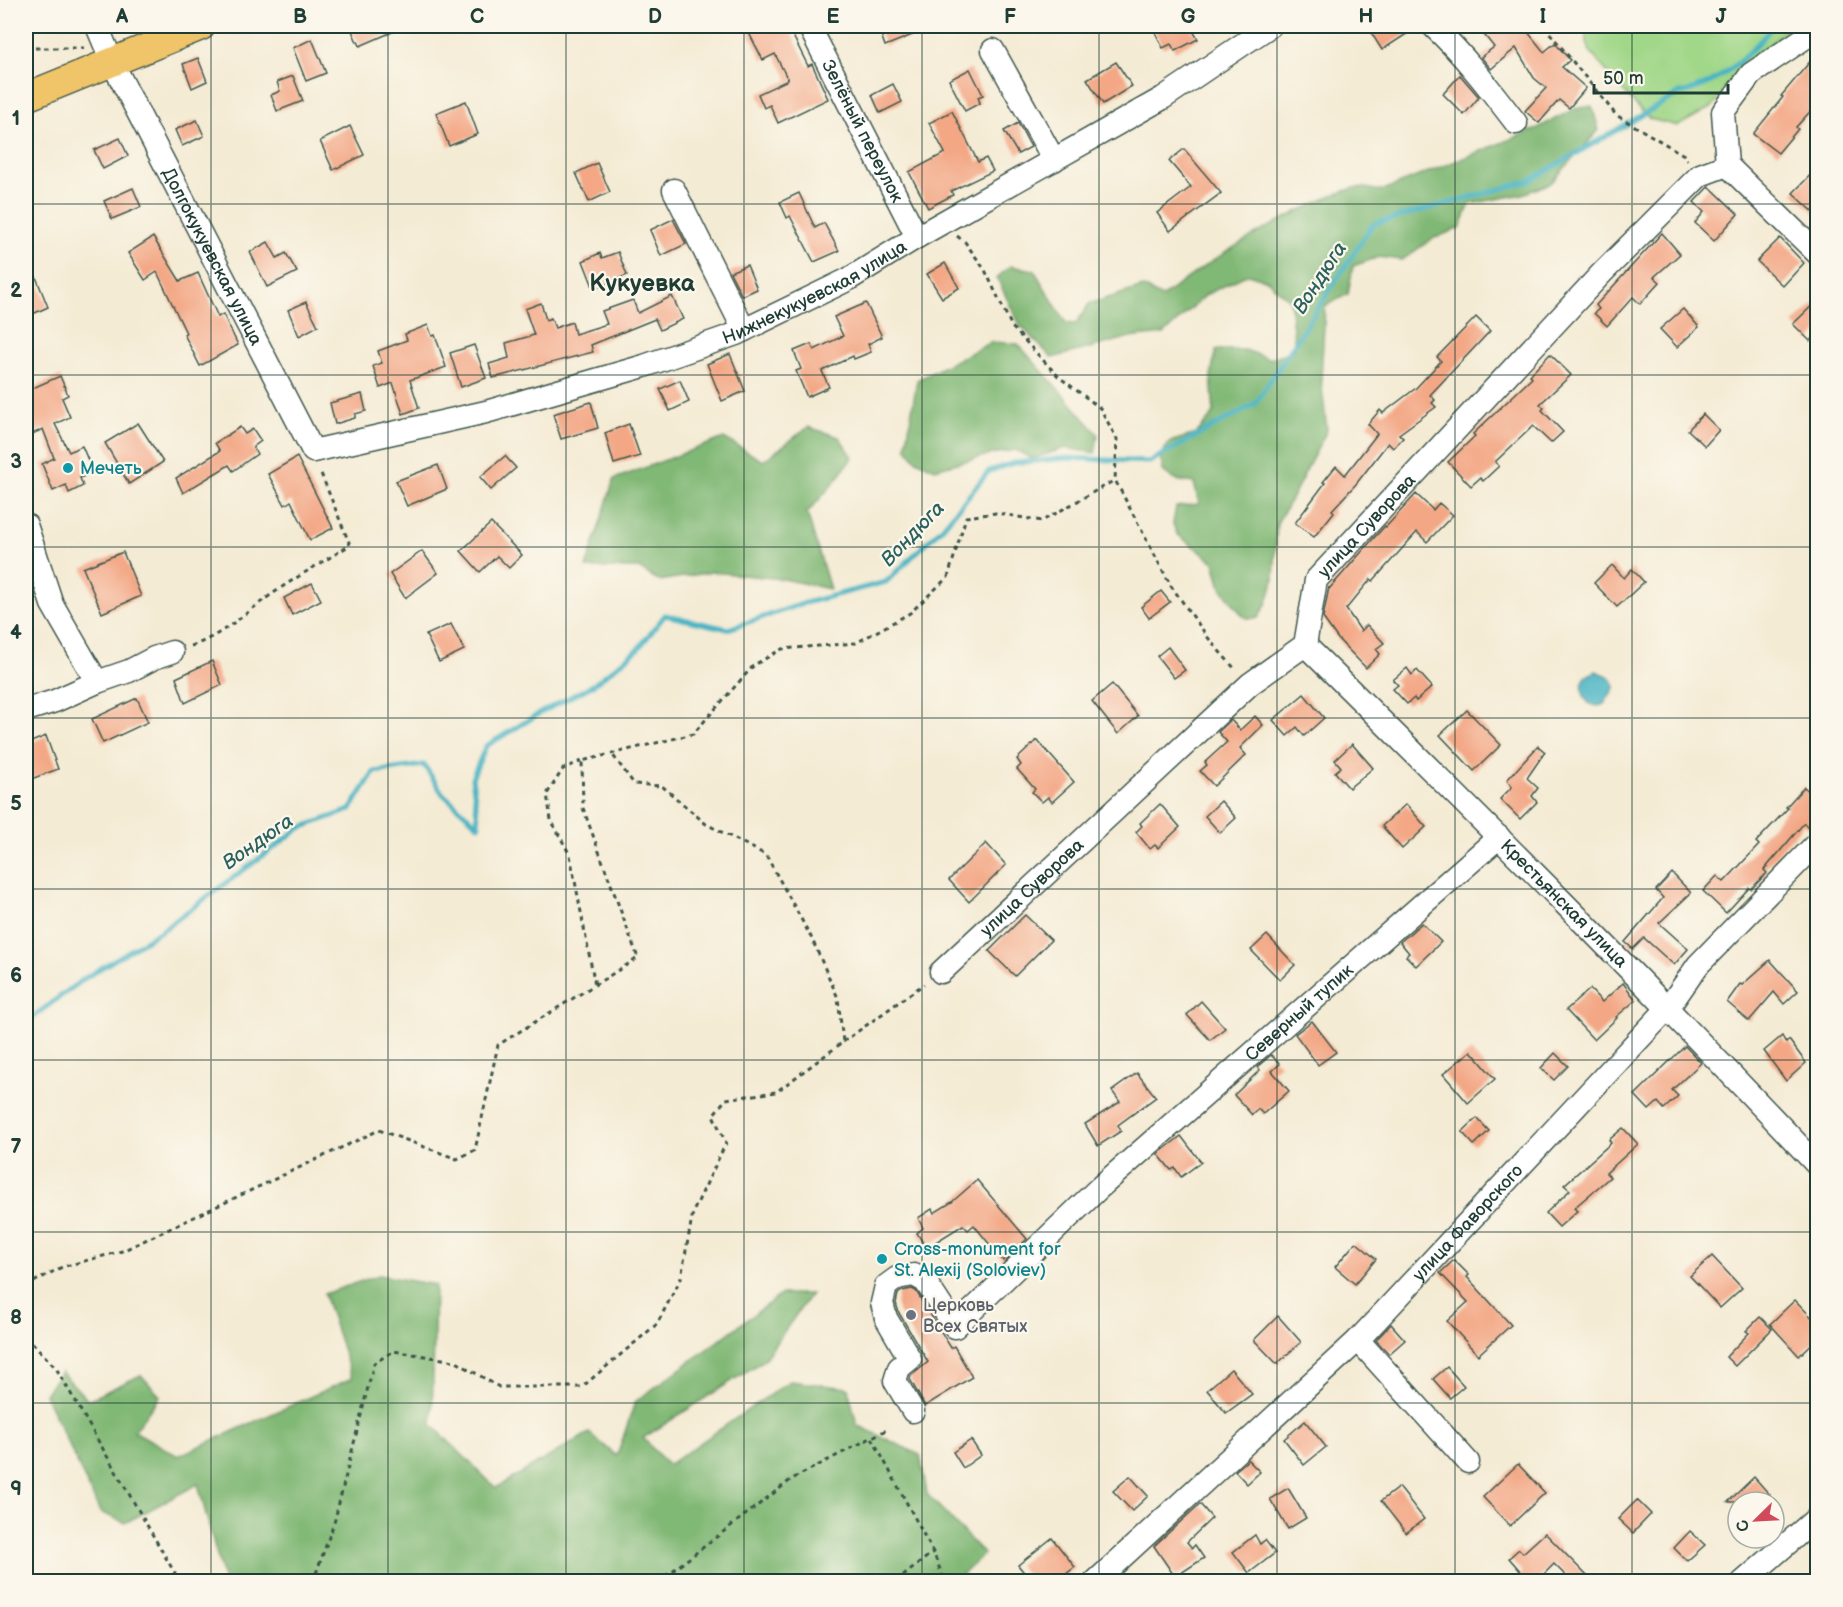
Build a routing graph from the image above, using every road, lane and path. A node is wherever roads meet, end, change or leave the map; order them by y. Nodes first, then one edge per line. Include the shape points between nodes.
1 (97, 26) edge
2 (201, 26) edge
3 (809, 26) edge
4 (1270, 26) edge
5 (1433, 26) edge
6 (1544, 26) edge
7 (1818, 29) edge
8 (26, 48) edge
9 (993, 50) dead end
10 (109, 55) junction
11 (26, 98) edge
12 (1516, 123) dead end
13 (1684, 155) dead end
14 (1054, 160) junction
15 (1727, 165) junction
16 (674, 190) dead end
17 (917, 237) junction
18 (965, 242) dead end
19 (1818, 254) edge
20 (744, 330) junction
21 (313, 452) junction
22 (1115, 480) junction
23 (26, 525) edge
24 (1305, 645) junction
25 (172, 652) joint
26 (97, 682) junction
27 (1250, 684) junction
28 (26, 710) edge
29 (612, 754) junction
30 (582, 761) junction
31 (1499, 837) junction
32 (1818, 842) edge
33 (941, 972) joint
34 (595, 985) junction
35 (1668, 1008) junction
36 (843, 1042) junction
37 (1818, 1166) edge
38 (26, 1286) edge
39 (26, 1336) edge
40 (1358, 1340) junction
41 (913, 1411) dead end
42 (886, 1431) dead end
43 (872, 1438) junction
44 (1468, 1462) dead end
45 (1818, 1517) edge
46 (933, 1552) junction
47 (180, 1581) edge
48 (313, 1581) edge
49 (658, 1581) edge
50 (896, 1581) edge
51 (945, 1581) edge
52 (1095, 1581) edge
53 (1743, 1581) edge

1 - 10 street, Долгокукуевская улица
2 - 10 main road
3 - 17 street, Зелёный переулок
4 - 14 street, Нижнекукуевская улица via 1163,98
5 - 12 street via 1479,75
6 - 13 path via 1616,115
7 - 15 street via 1751,74 1723,112
8 - 10 path
9 - 14 street
10 - 11 main road
10 - 21 street, Долгокукуевская улица
14 - 17 street, Нижнекукуевская улица
15 - 19 street
15 - 24 street, улица Суворова via 1700,175 1594,282 1316,580
16 - 20 street
17 - 20 street, Нижнекукуевская улица via 849,279
18 - 22 path via 985,270 1012,327 1059,377 1100,408 1118,439
20 - 21 street, Нижнекукуевская улица via 644,366 486,412
21 - 25 path via 350,545 275,592 230,627
22 - 27 path via 1171,586 1212,643
22 - 29 path via 1042,521 996,513 966,518 948,578 910,613 856,643 782,649 754,665 693,734
23 - 26 street via 52,604
24 - 27 street, улица Суворова
24 - 31 street, Крестьянская улица
25 - 26 street
26 - 28 street
27 - 33 street, улица Суворова
29 - 30 path
29 - 36 path via 634,784 662,786 706,824 766,855 811,937 838,998
30 - 34 path via 563,769 547,794 551,820 570,855
30 - 34 path via 583,808 639,958
31 - 35 street, Крестьянская улица
31 - 41 street, Северный тупик via 1098,1188 955,1327 925,1281 914,1275 897,1278 886,1286 882,1303 886,1318 910,1359 899,1368 895,1381
32 - 35 street, улица Фаворского via 1698,965
33 - 36 path
34 - 38 path via 498,1045 475,1150 457,1159 379,1130 123,1251 62,1267
35 - 37 street, Крестьянская улица
35 - 40 street, улица Фаворского
36 - 48 path via 776,1092 726,1099 713,1115 726,1143 693,1212 681,1278 657,1324 582,1387 499,1387 455,1361 394,1351 374,1363 334,1523
39 - 47 path via 56,1368
40 - 44 street
40 - 52 street, улица Фаворского
42 - 43 path
43 - 46 path
43 - 49 path via 792,1479
45 - 53 street
46 - 50 path
46 - 51 path

